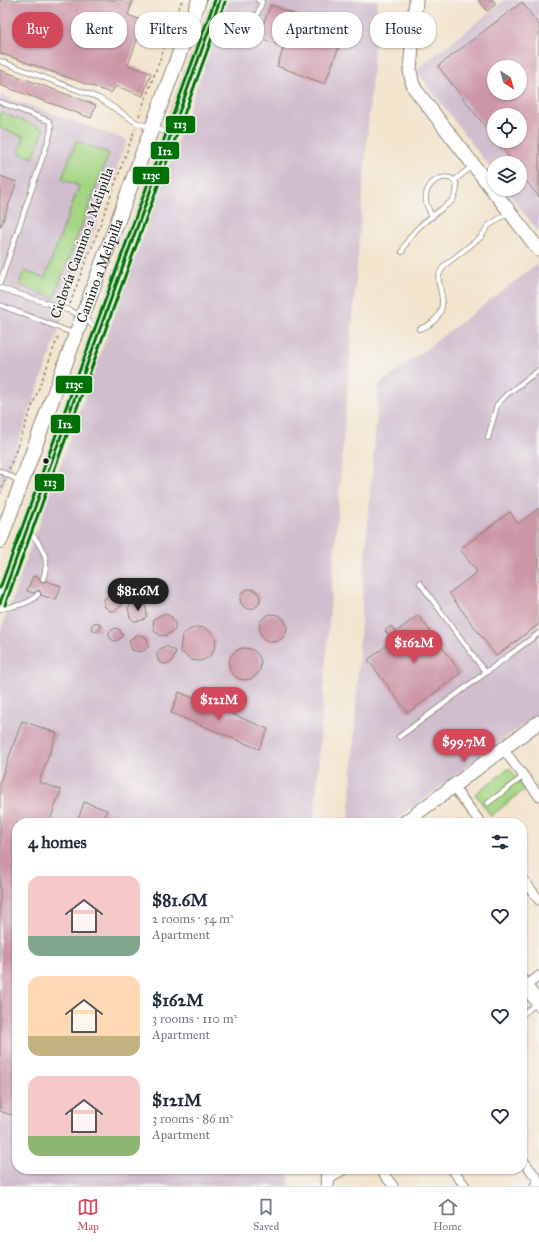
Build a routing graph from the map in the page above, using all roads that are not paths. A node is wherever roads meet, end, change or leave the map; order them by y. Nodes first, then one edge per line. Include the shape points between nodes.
1 (199, 0) edge
2 (220, 0) edge
3 (258, 0) edge
4 (416, 0) edge
5 (258, 12) edge
6 (0, 61) edge
7 (0, 102) edge
8 (152, 128) junction
9 (172, 134) junction
10 (473, 165) junction
11 (454, 181) junction
12 (509, 212) junction
13 (432, 217) junction
14 (539, 250) edge
15 (402, 252) dead end
16 (0, 283) edge
17 (0, 288) edge
18 (0, 305) edge
19 (83, 316) junction
20 (420, 329) dead end
21 (99, 333) junction
22 (76, 335) junction
23 (539, 370) edge
24 (488, 438) dead end
25 (0, 471) edge
26 (22, 482) junction
27 (3, 525) edge
28 (28, 528) junction
29 (0, 541) edge
30 (43, 580) dead end
31 (420, 583) dead end
32 (38, 594) dead end
33 (0, 603) edge
34 (0, 609) edge
35 (539, 633) edge
36 (486, 673) junction
37 (539, 722) edge
38 (399, 737) dead end
39 (503, 749) junction
40 (524, 776) junction
41 (453, 787) junction
42 (539, 796) edge
43 (488, 803) dead end
44 (411, 818) edge
45 (476, 818) edge
46 (527, 884) edge
47 (539, 900) edge
48 (539, 976) edge
49 (527, 982) edge
50 (527, 988) edge
51 (539, 1003) edge
52 (527, 1011) edge
53 (527, 1167) edge
54 (384, 1174) edge
55 (456, 1174) edge
56 (538, 1184) edge
57 (393, 1186) edge
58 (465, 1186) edge

1 - 8 main road, Camino a Melipilla
2 - 9 main road, Camino a Melipilla
3 - 5 lane via 262,2
4 - 10 street via 410,70 412,82 418,95
6 - 8 lane via 99,98 137,123
7 - 16 lane via 51,124 48,141
8 - 9 lane
8 - 19 main road, Camino a Melipilla
9 - 21 main road, Camino a Melipilla
10 - 11 lane
10 - 12 street
11 - 13 lane via 456,190 452,201
11 - 13 lane via 450,177 442,177 429,188 426,201
12 - 14 street
12 - 20 lane via 488,226 481,237 441,269 438,283 442,298 441,310 435,321
13 - 15 lane via 412,233
17 - 19 lane
18 - 22 lane
19 - 21 lane
19 - 22 main road, Camino a Melipilla
21 - 28 main road, Camino a Melipilla
22 - 26 main road, Camino a Melipilla
23 - 24 lane via 506,394 497,405
25 - 26 lane
26 - 27 main road, Camino a Melipilla
27 - 29 main road, Camino a Melipilla
28 - 30 lane via 45,556 46,570
28 - 33 main road, Camino a Melipilla
31 - 36 lane
32 - 34 lane via 31,601
35 - 36 lane
36 - 38 lane
37 - 39 street
39 - 40 street
39 - 41 street
40 - 42 street
40 - 43 lane
41 - 44 street
41 - 45 street
46 - 47 street
48 - 49 street
50 - 51 street
51 - 52 lane
53 - 56 street
54 - 57 street
55 - 58 street

